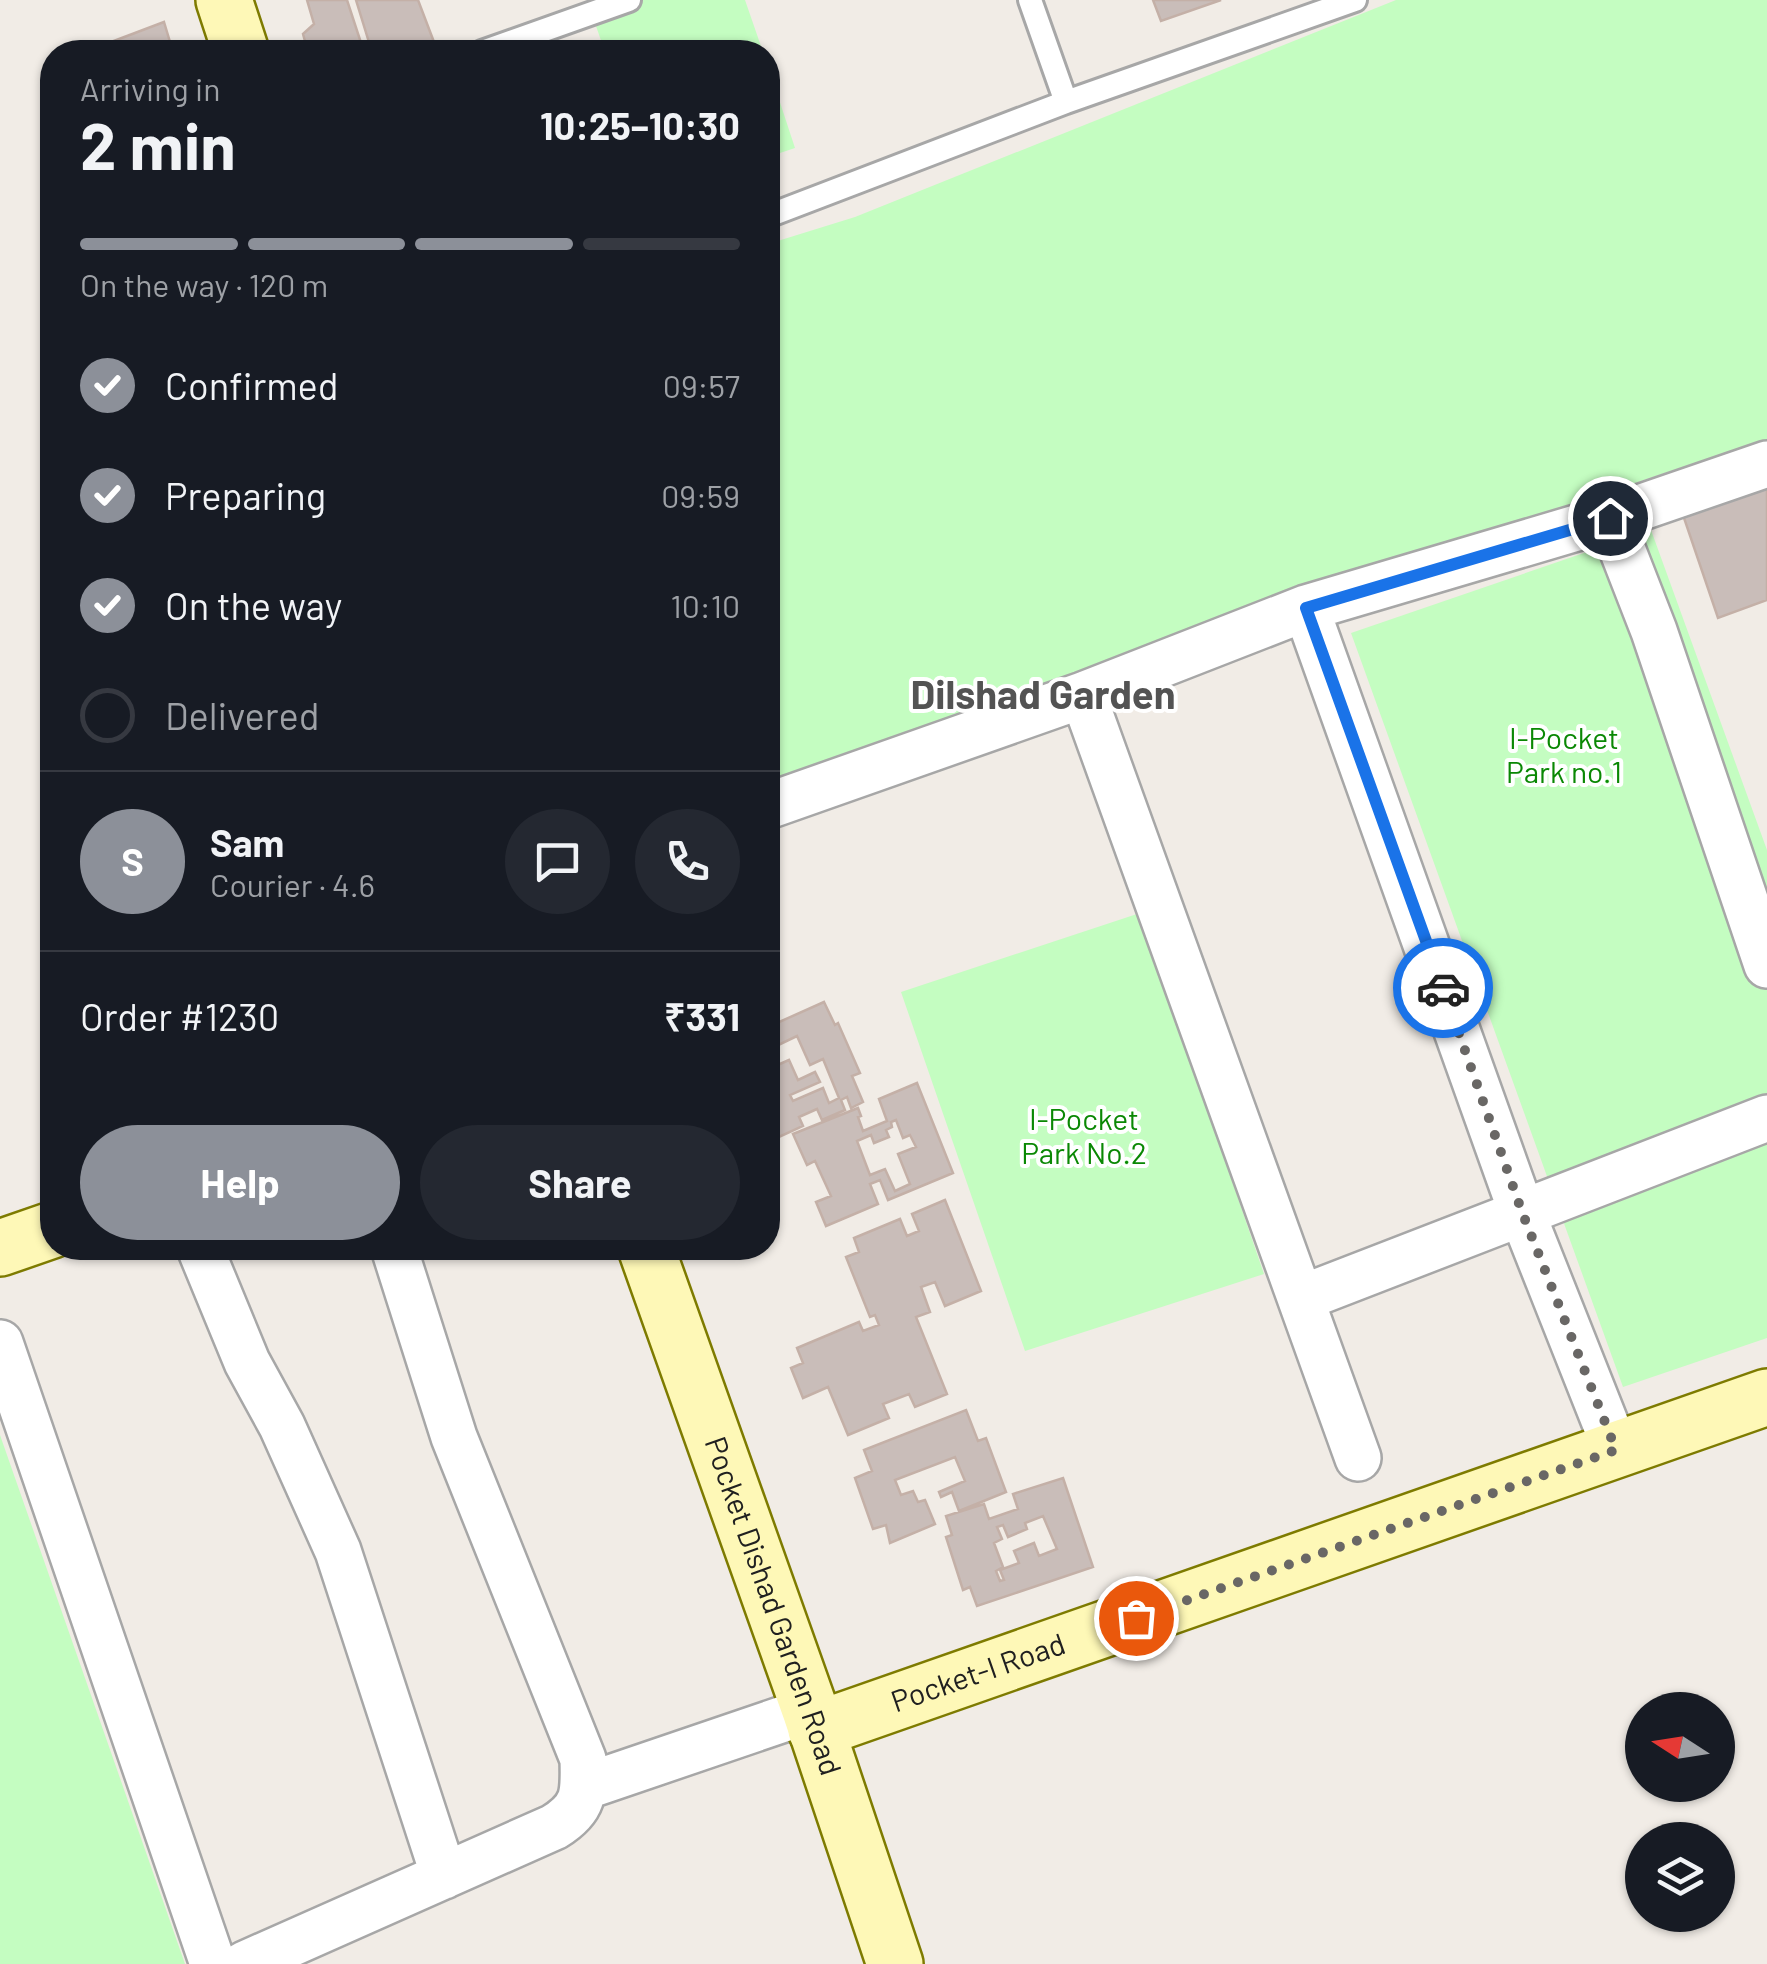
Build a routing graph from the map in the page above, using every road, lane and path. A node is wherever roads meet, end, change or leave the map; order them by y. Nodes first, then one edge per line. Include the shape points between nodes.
1 (224, 0) edge
2 (630, 0) edge
3 (1030, 0) edge
4 (1355, 0) edge
5 (238, 40) edge
6 (516, 40) edge
7 (1066, 102) junction
8 (780, 211) edge
9 (1767, 464) edge
10 (1610, 518) junction
11 (1306, 608) junction
12 (1082, 695) junction
13 (780, 802) edge
14 (1767, 965) edge
15 (1767, 1118) edge
16 (1522, 1212) junction
17 (40, 1234) edge
18 (0, 1248) edge
19 (205, 1260) edge
20 (398, 1260) edge
21 (650, 1260) edge
22 (1302, 1298) junction
23 (0, 1343) edge
24 (1767, 1398) edge
25 (1616, 1450) junction
26 (1358, 1458) dead end
27 (813, 1720) junction
28 (584, 1787) junction
29 (444, 1876) junction
30 (213, 1964) edge
31 (245, 1964) edge
32 (896, 1964) edge

1 - 5 street
2 - 6 lane
3 - 7 lane
4 - 7 lane
7 - 8 lane
9 - 10 street
10 - 11 street
10 - 14 street
11 - 12 street
11 - 16 street
12 - 13 street
12 - 22 street
15 - 16 street
16 - 22 street
16 - 25 street
17 - 18 street
19 - 29 street via 338,1551
20 - 28 street via 454,1437 583,1759
21 - 27 street, Pocket Dishad Garden Road
22 - 26 street
23 - 30 street
24 - 25 street, Pocket-I Road
25 - 27 street, Pocket-I Road
27 - 28 street
27 - 32 street, Pocket Dishad Garden Road
28 - 29 street via 572,1816
29 - 31 street

